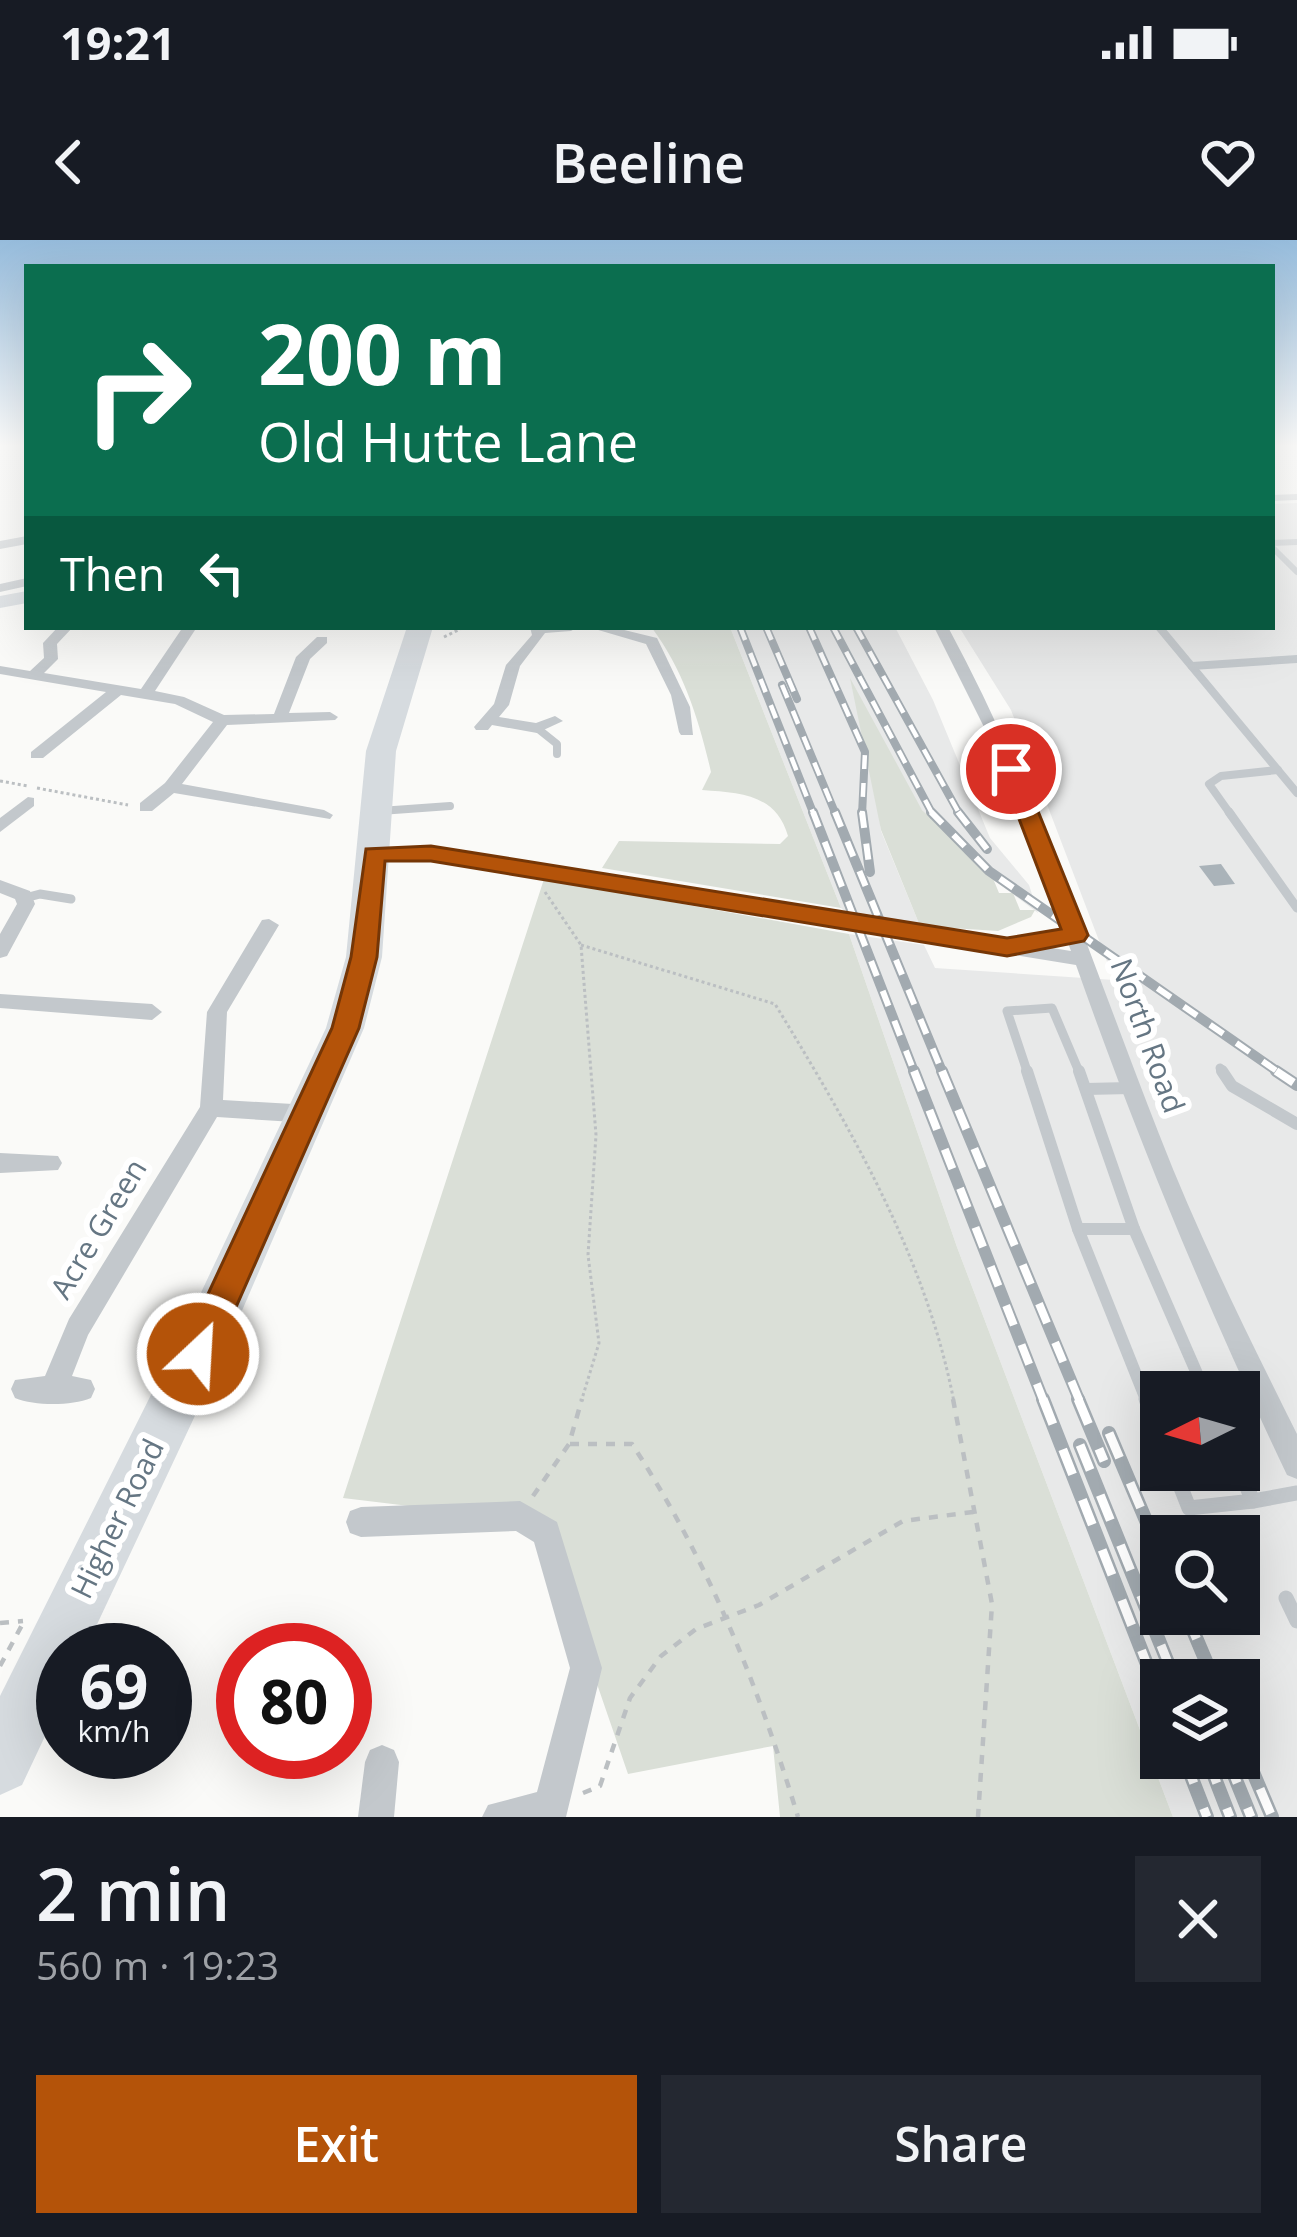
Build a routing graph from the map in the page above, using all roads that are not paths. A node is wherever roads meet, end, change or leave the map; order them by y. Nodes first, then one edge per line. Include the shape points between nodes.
1 (1275, 548) edge
2 (1297, 572) edge
3 (64, 630) edge
4 (188, 630) edge
5 (419, 630) edge
6 (436, 630) edge
7 (538, 630) edge
8 (608, 630) edge
9 (943, 630) edge
10 (1162, 630) edge
11 (322, 640) dead end
12 (1297, 659) edge
13 (414, 661) junction
14 (1192, 666) junction
15 (0, 671) edge
16 (31, 677) junction
17 (116, 693) junction
18 (145, 695) junction
19 (280, 715) junction
20 (329, 717) dead end
21 (222, 720) junction
22 (555, 722) dead end
23 (537, 728) junction
24 (687, 732) dead end
25 (556, 754) dead end
26 (38, 755) dead end
27 (1278, 770) junction
28 (171, 787) junction
29 (1297, 793) edge
30 (28, 802) dead end
31 (450, 806) dead end
32 (146, 807) road end
33 (324, 814) dead end
34 (0, 826) edge
35 (375, 832) junction
36 (0, 886) edge
37 (25, 898) junction
38 (71, 899) dead end
39 (1297, 908) edge
40 (270, 925) dead end
41 (1077, 943) junction
42 (1007, 947) junction
43 (0, 951) edge
44 (0, 1001) edge
45 (152, 1012) dead end
46 (1220, 1068) dead end
47 (1086, 1088) junction
48 (1130, 1088) junction
49 (211, 1108) junction
50 (310, 1114) junction
51 (1297, 1124) edge
52 (0, 1162) edge
53 (50, 1162) dead end
54 (1078, 1229) junction
55 (1134, 1229) junction
56 (1196, 1371) edge
57 (1140, 1384) edge
58 (53, 1389) dead end
59 (1297, 1465) edge
60 (1182, 1491) edge
61 (1249, 1491) edge
62 (1297, 1493) edge
63 (1253, 1501) junction
64 (361, 1522) dead end
65 (1286, 1598) dead end
66 (1297, 1621) edge
67 (0, 1762) edge
68 (382, 1762) dead end
69 (548, 1812) edge
70 (376, 1817) edge
71 (500, 1817) edge

1 - 2 lane
3 - 16 street via 50,643 51,659
4 - 18 street
5 - 13 highway, Higher Road
6 - 13 highway, Higher Road
7 - 23 street via 485,723
8 - 24 street via 652,640 665,676 682,694
9 - 41 street, North Road via 993,727
10 - 14 lane
11 - 19 street via 303,657
12 - 14 lane
13 - 35 highway, Higher Road via 381,752
14 - 27 lane
15 - 16 street
16 - 17 street
17 - 18 street
17 - 26 street
18 - 21 street
19 - 20 street
19 - 21 street
21 - 28 street
22 - 23 street
23 - 25 lane via 557,744
27 - 29 lane
27 - 39 lane via 1209,784
28 - 32 street
28 - 33 street
30 - 34 street
31 - 35 lane
35 - 42 street via 431,854
35 - 50 highway, Higher Road via 356,990
36 - 37 street
37 - 38 lane
37 - 43 street
40 - 49 street, Acre Green via 218,1012
41 - 42 street
41 - 42 street
41 - 48 street, North Road
44 - 45 street
46 - 51 lane via 1232,1086
47 - 48 lane
47 - 54 lane via 1052,1008 1007,1011
47 - 55 lane
48 - 59 street, North Road
49 - 50 street
49 - 58 street, Acre Green via 78,1328
50 - 67 highway, Higher Road
52 - 53 street
54 - 55 lane
54 - 57 lane
55 - 56 lane
60 - 63 lane via 1189,1508
61 - 63 lane
62 - 63 lane
64 - 69 street via 520,1516 546,1533 586,1668
65 - 66 lane
68 - 70 street
69 - 71 street

